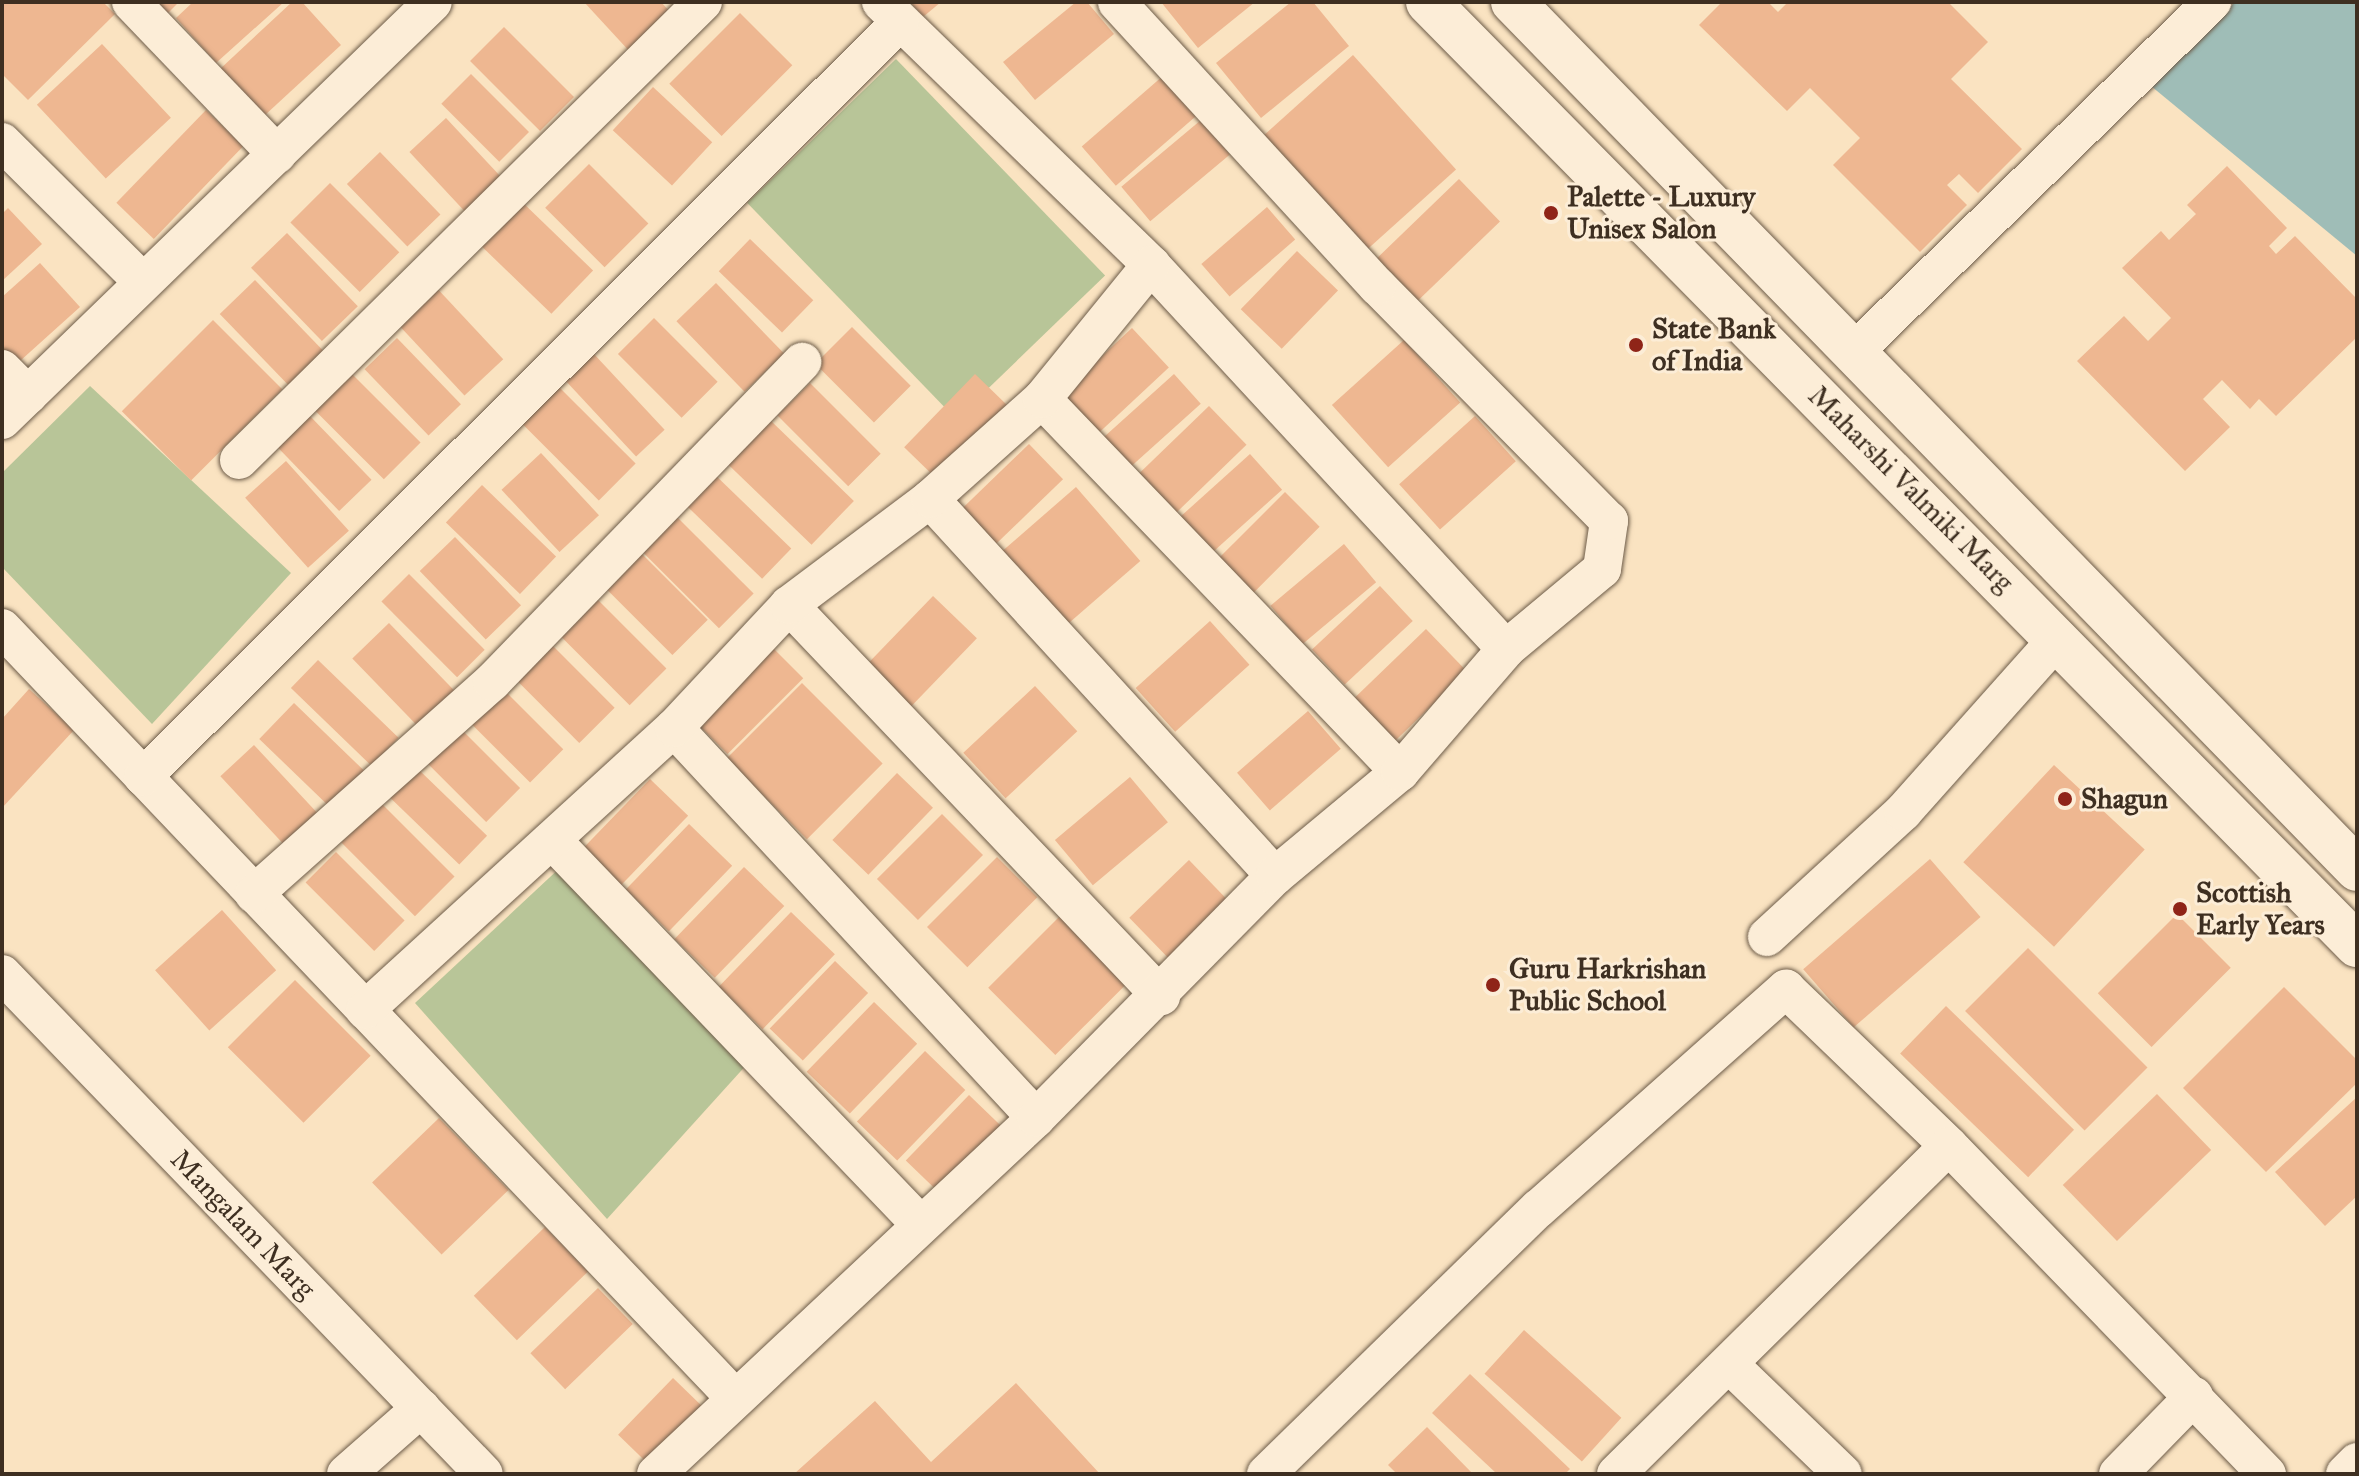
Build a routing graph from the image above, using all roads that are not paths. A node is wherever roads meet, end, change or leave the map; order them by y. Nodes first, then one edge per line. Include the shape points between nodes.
1 (131, 2) edge
2 (703, 2) edge
3 (1117, 2) edge
4 (1428, 2) edge
5 (1513, 2) edge
6 (2212, 2) edge
7 (413, 9) edge
8 (890, 12) edge
9 (2, 142) edge
10 (277, 154) junction
11 (1151, 265) junction
12 (142, 281) junction
13 (1854, 352) junction
14 (802, 362) dead end
15 (11, 395) edge
16 (1042, 399) junction
17 (239, 460) dead end
18 (930, 499) junction
19 (789, 605) junction
20 (2, 628) edge
21 (2058, 638) junction
22 (1506, 649) junction
23 (674, 728) junction
24 (1400, 772) junction
25 (143, 777) junction
26 (552, 840) junction
27 (2357, 869) edge
28 (1275, 876) junction
29 (254, 894) junction
30 (1767, 937) dead end
31 (2357, 945) edge
32 (2, 974) edge
33 (1161, 996) junction
34 (365, 1010) junction
35 (1036, 1118) junction
36 (1949, 1146) junction
37 (920, 1224) junction
38 (1729, 1364) junction
39 (733, 1396) junction
40 (2194, 1396) junction
41 (421, 1408) junction
42 (2357, 1462) edge
43 (346, 1474) edge
44 (484, 1474) edge
45 (656, 1474) edge
46 (1266, 1474) edge
47 (1616, 1474) edge
48 (1843, 1474) edge
49 (2118, 1474) edge
50 (2267, 1474) edge
51 (2345, 1474) edge

1 - 10 street
2 - 17 street
3 - 22 street via 1377,286 1609,521 1602,569
4 - 21 street, Maharshi Valmiki Marg
5 - 13 street, Maharshi Valmiki Marg
6 - 13 street
7 - 10 street
8 - 11 street
8 - 25 street
9 - 12 street
10 - 12 street
11 - 16 street
11 - 22 street
12 - 15 street
13 - 27 street, Maharshi Valmiki Marg
14 - 29 street via 492,682
16 - 18 street
16 - 24 street
18 - 19 street
18 - 28 street
19 - 23 street
19 - 33 street
20 - 25 street
21 - 30 street via 1903,812
21 - 31 street, Maharshi Valmiki Marg
22 - 24 street
23 - 26 street
23 - 35 street
24 - 28 street
25 - 29 street
26 - 34 street
26 - 37 street
28 - 33 street
29 - 34 street
32 - 41 street, Mangalam Marg
33 - 35 street
34 - 39 street
35 - 37 street
36 - 38 street
36 - 40 street
36 - 46 street via 1786,989 1538,1209
37 - 39 street
38 - 47 street
38 - 48 street
39 - 45 street
40 - 49 street
40 - 50 street
41 - 43 street
41 - 44 street, Mangalam Marg
42 - 51 street

